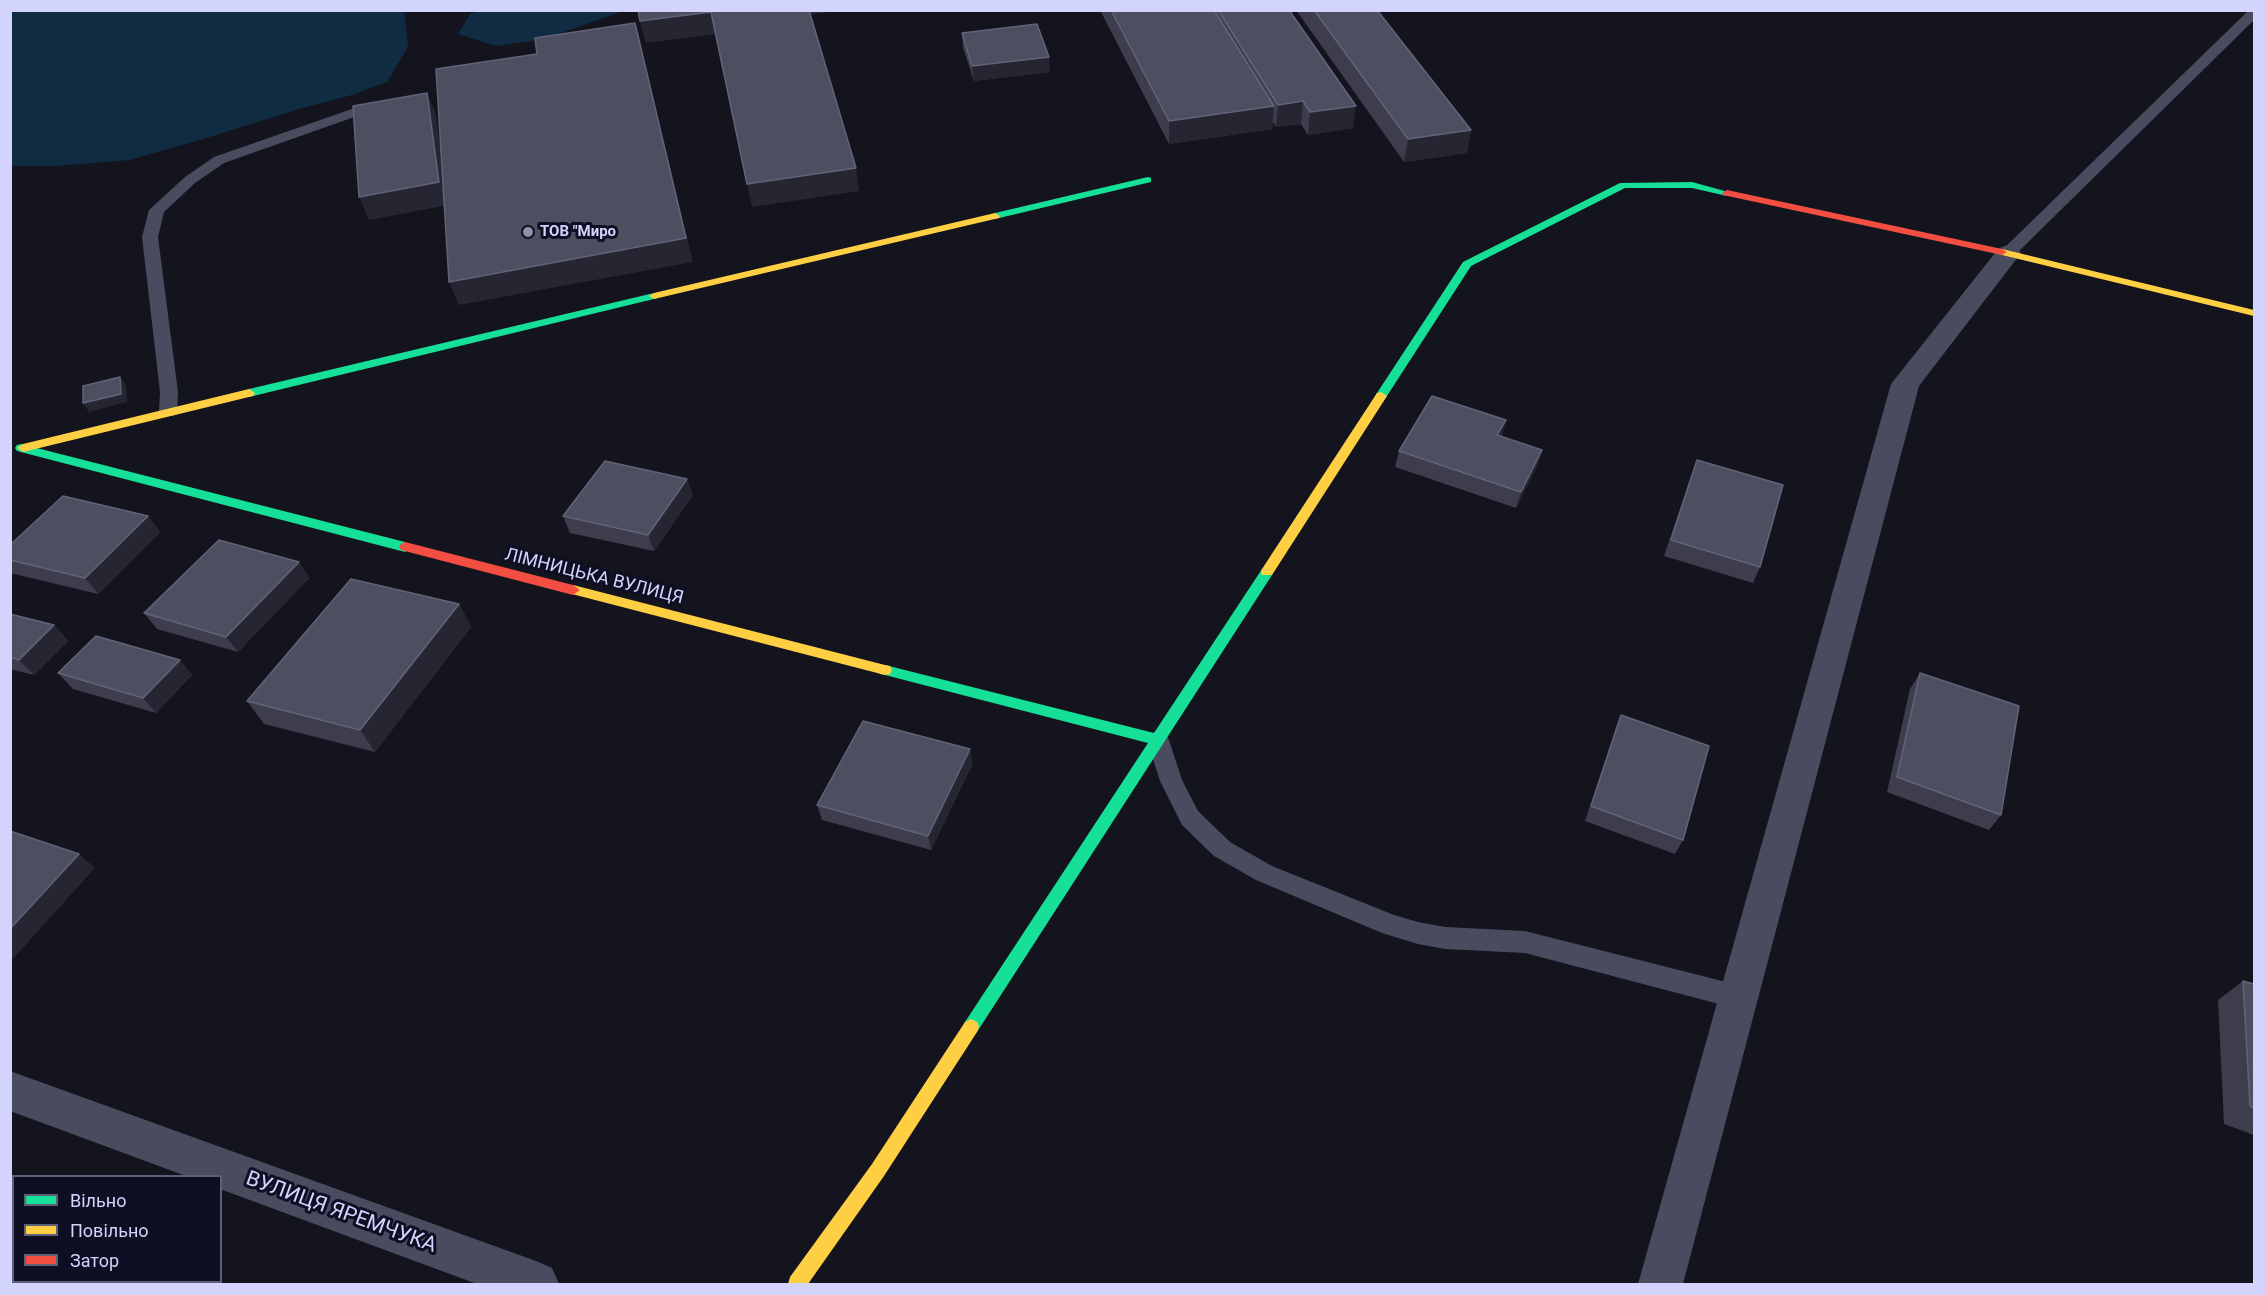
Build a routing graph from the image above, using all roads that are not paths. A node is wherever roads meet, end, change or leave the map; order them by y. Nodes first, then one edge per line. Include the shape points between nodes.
1 (2254, 13) edge
2 (372, 106) edge
3 (1148, 180) dead end
4 (2008, 253) junction
5 (2254, 313) edge
6 (168, 412) junction
7 (14, 445) edge
8 (1158, 740) junction
9 (1738, 997) junction
10 (10, 1091) edge
11 (536, 1284) edge
12 (797, 1284) edge
13 (1660, 1284) edge

1 - 4 lane
2 - 6 lane via 219,160 157,210 150,237 169,392
3 - 6 street
4 - 5 street
4 - 8 street via 1692,185 1623,185 1467,264
4 - 9 street via 1905,384
6 - 7 street
7 - 8 street, ЛІМНИЦЬКА ВУЛИЦЯ
8 - 9 lane via 1171,781 1190,818 1222,849 1264,873 1418,933 1525,942
8 - 12 street via 878,1170
9 - 13 street
10 - 11 street, ВУЛИЦЯ ЯРЕМЧУКА

